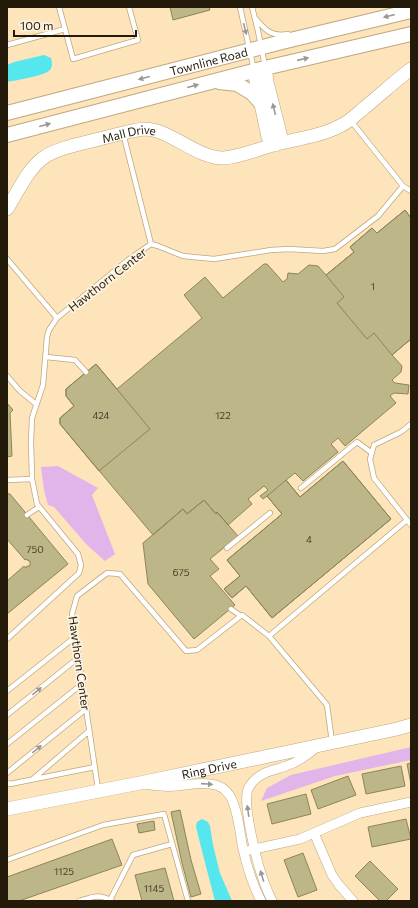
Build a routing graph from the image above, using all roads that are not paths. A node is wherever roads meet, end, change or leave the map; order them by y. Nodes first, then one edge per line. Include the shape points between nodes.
1 (59, 7) edge
2 (129, 7) edge
3 (240, 7) edge
4 (252, 7) edge
5 (411, 11) edge
6 (255, 18) junction
7 (366, 22) junction
8 (330, 25) dead end
9 (65, 29) junction
10 (294, 32) dead end
11 (411, 34) edge
12 (7, 45) edge
13 (256, 49) junction
14 (260, 69) junction
15 (411, 69) edge
16 (213, 81) junction
17 (261, 103) junction
18 (26, 108) junction
19 (7, 110) edge
20 (7, 113) edge
21 (350, 120) junction
22 (123, 133) junction
23 (7, 135) edge
24 (274, 145) junction
25 (403, 186) junction
26 (411, 191) edge
27 (7, 210) edge
28 (151, 244) junction
29 (7, 259) edge
30 (57, 318) junction
31 (46, 357) junction
32 (86, 372) dead end
33 (7, 376) edge
34 (36, 404) junction
35 (411, 424) edge
36 (372, 453) junction
37 (32, 478) junction
38 (7, 480) edge
39 (301, 488) dead end
40 (39, 506) junction
41 (270, 513) dead end
42 (27, 515) dead end
43 (407, 520) junction
44 (411, 525) edge
45 (227, 548) dead end
46 (231, 609) dead end
47 (241, 616) junction
48 (269, 636) junction
49 (75, 637) junction
50 (7, 639) edge
51 (78, 658) junction
52 (82, 684) junction
53 (7, 691) edge
54 (86, 709) junction
55 (7, 715) edge
56 (411, 725) edge
57 (89, 731) junction
58 (332, 743) junction
59 (7, 744) edge
60 (317, 746) junction
61 (95, 767) junction
62 (7, 773) edge
63 (32, 780) junction
64 (7, 783) edge
65 (140, 783) junction
66 (99, 791) junction
67 (411, 802) edge
68 (7, 809) edge
69 (314, 833) junction
70 (172, 844) junction
71 (255, 849) junction
72 (244, 851) junction
73 (7, 860) edge
74 (79, 901) edge
75 (111, 901) edge
76 (188, 901) edge
77 (261, 901) edge
78 (272, 901) edge
79 (353, 901) edge

1 - 9 lane
2 - 9 lane via 138,40 73,59
3 -> 13 lane
4 - 6 lane
5 -> 7 main road, Townline Road
6 - 10 lane via 270,33 280,35
6 - 13 lane
7 - 8 lane
7 - 13 main road, Townline Road
9 - 12 lane
14 -> 11 main road, Townline Road
13 - 14 lane
13 - 14 lane
13 -> 18 main road, Townline Road
14 - 16 main road, Townline Road
14 - 17 street
24 -> 14 street via 281,137 267,82
15 - 21 street, Mall Drive
16 - 17 main road via 237,84 252,93
23 -> 16 main road, Townline Road
17 - 24 street via 268,137
18 - 19 lane
18 - 20 main road, Townline Road
21 - 24 street, Mall Drive via 323,132
21 - 25 lane
22 - 24 street, Mall Drive via 146,129 163,133 202,153 222,158
22 - 27 street, Mall Drive via 62,149 44,158 28,174
22 - 28 lane
25 - 26 lane
25 - 28 lane, Hawthorn Center via 378,216 335,250 271,250 214,259 183,256
28 - 30 lane, Hawthorn Center
29 - 30 lane
30 - 31 lane, Hawthorn Center via 49,330
31 - 32 lane via 75,360
31 - 34 lane, Hawthorn Center via 43,385
33 - 34 lane
34 - 37 lane, Hawthorn Center via 32,418
35 - 36 lane via 401,432 374,445
36 - 39 lane via 357,442
36 - 43 lane via 370,459 374,478
37 - 38 lane
37 - 40 lane, Hawthorn Center
40 - 42 lane
40 - 50 lane via 78,554 80,573
41 - 45 lane
43 - 44 lane
43 - 48 lane
46 - 47 lane
47 - 48 lane
47 - 49 lane, Hawthorn Center via 197,650 186,651 120,574 107,573 77,596 72,614
48 - 58 lane via 326,705
49 - 51 lane, Hawthorn Center
49 - 53 lane
51 - 52 lane, Hawthorn Center
55 -> 51 lane
52 - 54 lane, Hawthorn Center
52 - 59 lane
54 - 57 lane, Hawthorn Center
62 -> 54 lane
56 - 58 street, Ring Drive
57 - 61 lane, Hawthorn Center
57 - 63 lane
58 - 60 street, Ring Drive
60 - 65 street, Ring Drive
71 -> 60 street via 247,810 248,789 264,774 307,756
61 - 63 lane
61 - 66 lane, Hawthorn Center
63 - 64 lane
65 - 66 street, Ring Drive
65 -> 72 street via 156,786 204,783 224,789 231,797
66 - 68 street, Ring Drive
67 - 69 street via 360,813
69 - 71 street via 300,839
69 - 79 street via 332,875
70 - 73 lane via 164,814 103,825
70 - 75 lane via 133,855
70 - 76 lane
71 - 72 street
78 -> 71 street
72 - 77 street via 251,879
74 - 75 lane via 94,896 106,897

